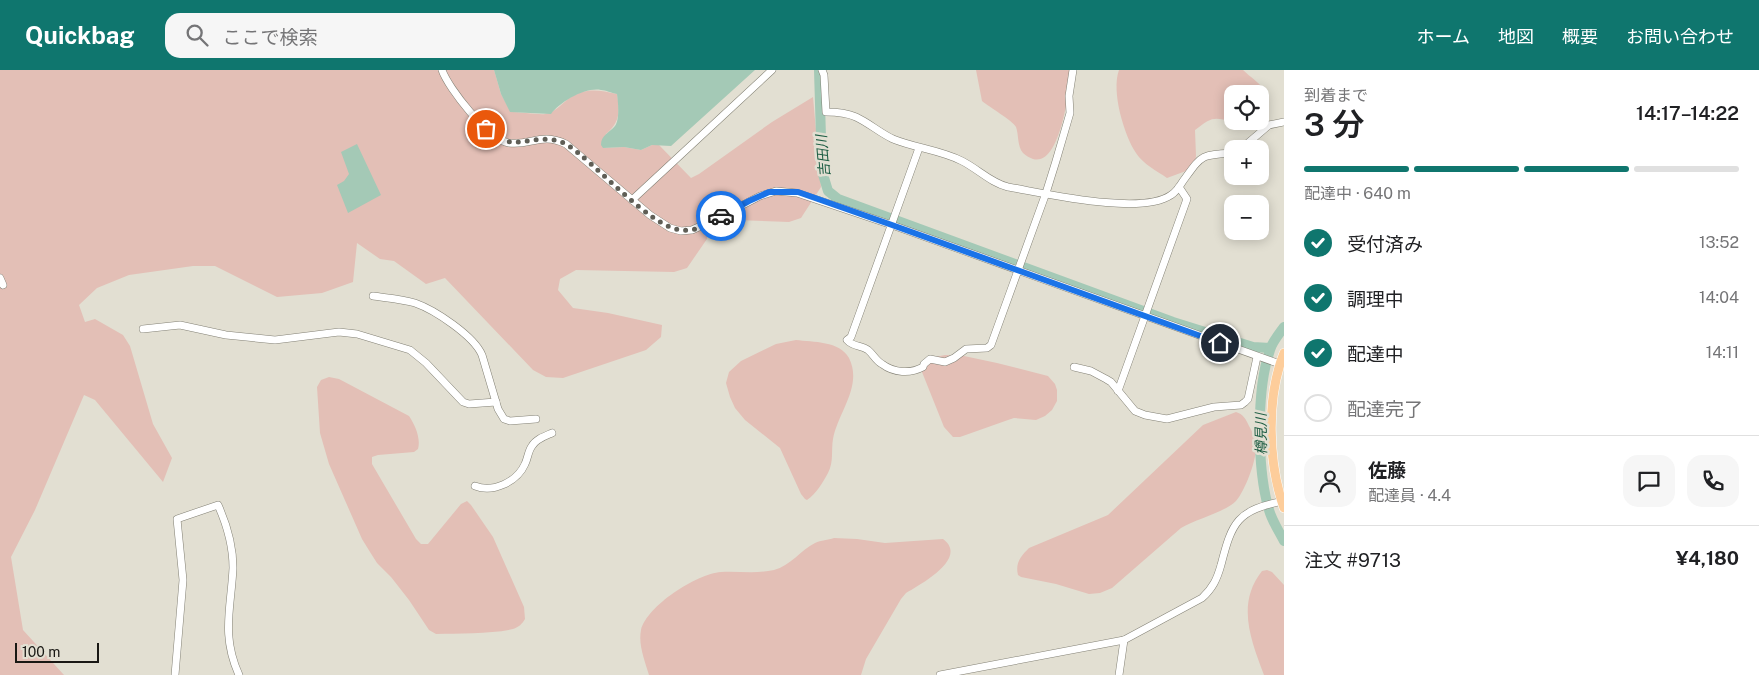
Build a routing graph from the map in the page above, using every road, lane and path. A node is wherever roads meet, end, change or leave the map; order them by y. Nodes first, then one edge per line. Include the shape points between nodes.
1 (442, 70) edge
2 (772, 70) edge
3 (822, 70) edge
4 (1073, 70) edge
5 (1284, 122) edge
6 (1252, 140) edge
7 (919, 148) junction
8 (1224, 154) edge
9 (1179, 186) junction
10 (1046, 193) junction
11 (632, 200) junction
12 (892, 225) junction
13 (1018, 271) junction
14 (373, 296) dead end
15 (1145, 316) junction
16 (143, 329) dead end
17 (1284, 353) edge
18 (1259, 357) junction
19 (1278, 364) junction
20 (1074, 367) dead end
21 (1118, 391) junction
22 (496, 402) junction
23 (536, 420) dead end
24 (552, 433) dead end
25 (475, 486) dead end
26 (1282, 503) edge
27 (1124, 640) junction
28 (175, 675) edge
29 (239, 675) edge
30 (940, 675) edge
31 (1119, 675) edge

1 - 11 street via 454,92 496,138 508,143 547,138 560,142 572,148
2 - 11 street
3 - 7 street via 826,112 857,118 892,138
4 - 10 street via 1070,112
5 - 6 street via 1269,125
7 - 10 street via 962,162 1000,185
7 - 12 street
8 - 9 street via 1199,159
9 - 10 street via 1171,195 1146,202 1094,202
9 - 15 street via 1187,199
10 - 13 street
11 - 12 street via 659,222 682,230 699,228 776,191 798,192
12 - 13 street
12 - 13 street via 851,337 847,340 895,370 916,370 930,359 945,362 966,349 990,347
13 - 15 street
14 - 22 street via 416,304 466,334 482,355
15 - 18 street
15 - 21 street
16 - 22 street via 180,326 275,340 339,332 357,334 410,350 463,402
17 - 19 main road
18 - 19 street
18 - 21 street via 1248,399 1241,405 1214,407 1167,419 1135,411
19 - 26 main road via 1272,416 1275,471
20 - 21 street via 1099,375
22 - 23 street via 504,419
24 - 25 street via 532,444 525,466 511,480 494,488
26 - 27 street via 1245,514 1234,525 1228,535 1216,580 1206,594
27 - 30 street
27 - 31 street
28 - 29 street via 183,580 177,519 218,505 230,539 233,568 227,622 232,656

